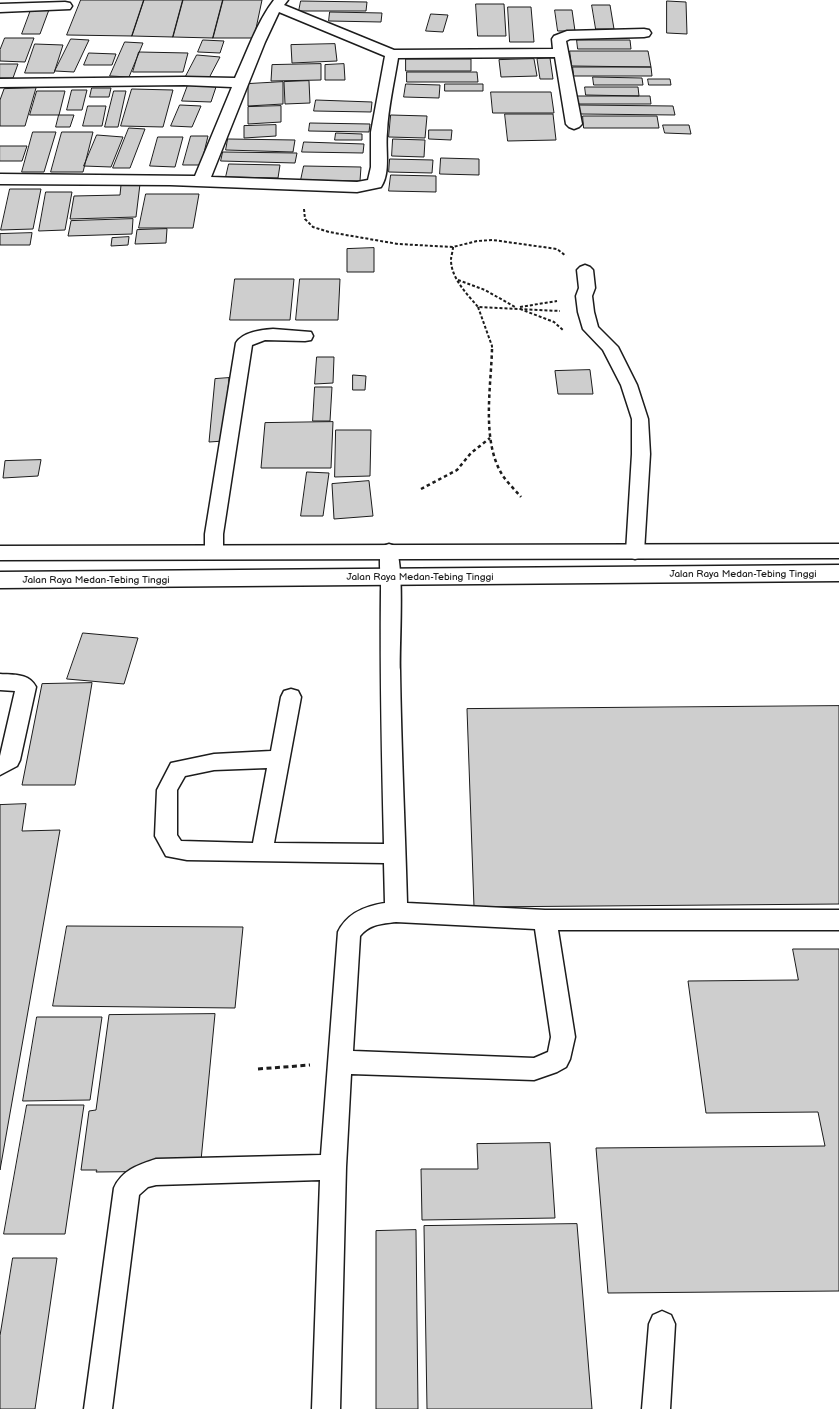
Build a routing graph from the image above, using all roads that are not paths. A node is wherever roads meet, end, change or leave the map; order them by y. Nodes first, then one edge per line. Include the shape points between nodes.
1 (278, 3) edge
2 (65, 6) dead end
3 (0, 8) edge
4 (644, 33) dead end
5 (561, 53) junction
6 (392, 54) junction
7 (0, 83) edge
8 (240, 83) junction
9 (574, 124) dead end
10 (0, 179) edge
11 (201, 182) junction
12 (585, 270) road end
13 (305, 336) dead end
14 (389, 551) junction
15 (839, 551) edge
16 (214, 552) junction
17 (635, 552) junction
18 (0, 553) edge
19 (839, 574) edge
20 (392, 577) junction
21 (0, 580) edge
22 (0, 682) edge
23 (291, 697) dead end
24 (279, 759) junction
25 (0, 766) edge
26 (262, 852) junction
27 (395, 854) junction
28 (396, 912) junction
29 (545, 920) junction
30 (839, 920) edge
31 (340, 1062) junction
32 (333, 1167) junction
33 (662, 1324) dead end
34 (98, 1409) edge
35 (326, 1409) edge
36 (656, 1409) edge

1 - 6 main road
1 - 8 main road
2 - 3 main road
4 - 5 main road via 567,35 559,39
5 - 6 main road
5 - 9 main road
6 - 11 main road via 379,132 379,167 375,184 357,187
7 - 8 main road
8 - 11 main road
10 - 11 main road
12 - 17 lane via 585,304 591,329 610,347 629,385 640,419 641,454
13 - 16 lane via 263,334 244,343 214,534
14 - 16 main road
14 - 17 main road
14 - 20 lane
15 - 17 main road
16 - 18 main road
19 - 20 main road, Jalan Raya Medan-Tebing Tinggi
20 - 21 main road, Jalan Raya Medan-Tebing Tinggi
20 - 27 lane via 390,669
22 - 25 lane via 20,683 26,687 10,760
23 - 24 lane
24 - 26 lane
24 - 26 lane via 214,762 178,769 167,790 166,836 174,849
26 - 27 lane
27 - 28 lane
28 - 29 lane
28 - 31 lane via 371,915 357,923 349,932
29 - 30 lane
29 - 31 lane via 563,1037 558,1058 534,1069
31 - 32 lane
32 - 34 lane via 156,1172 141,1177 127,1188
32 - 35 lane
33 - 36 lane

